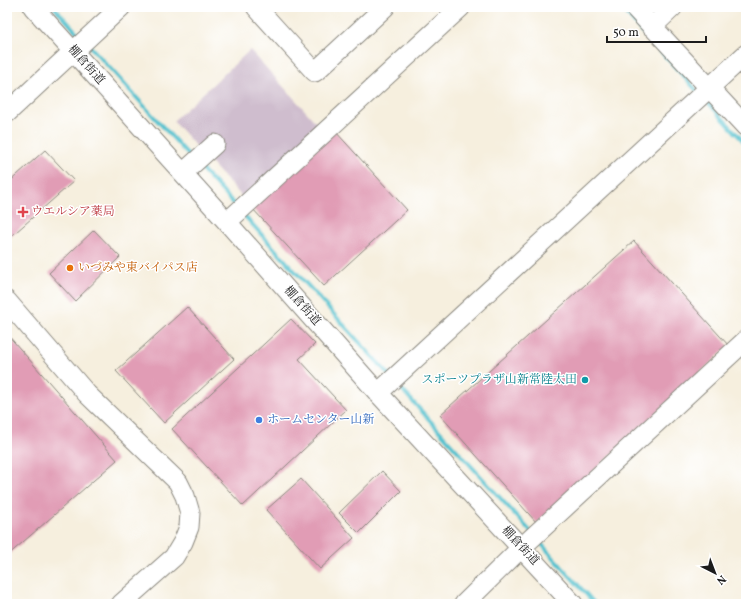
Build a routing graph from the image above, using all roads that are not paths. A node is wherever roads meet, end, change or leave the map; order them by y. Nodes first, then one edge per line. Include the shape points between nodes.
1 (33, 7) edge
2 (121, 7) edge
3 (256, 7) edge
4 (385, 7) edge
5 (461, 7) edge
6 (634, 7) edge
7 (673, 7) edge
8 (652, 27) junction
9 (74, 51) junction
10 (746, 54) edge
11 (710, 87) junction
12 (7, 113) edge
13 (746, 127) edge
14 (215, 144) dead end
15 (183, 173) junction
16 (227, 222) junction
17 (7, 301) edge
18 (746, 340) edge
19 (378, 393) junction
20 (522, 547) junction
21 (121, 604) edge
22 (464, 604) edge
23 (573, 604) edge

1 - 9 street, 棚倉街道
2 - 9 street
3 - 4 street via 315,72
5 - 16 street
6 - 8 street
7 - 8 street
8 - 11 street
9 - 12 street
9 - 15 street, 棚倉街道
10 - 11 street
11 - 13 street
11 - 19 street
14 - 15 street
15 - 16 street, 棚倉街道
16 - 19 street, 棚倉街道
17 - 21 street via 87,394 178,482 185,496 190,513 189,527 183,542 174,557
18 - 20 street
19 - 20 street, 棚倉街道
20 - 22 street
20 - 23 street, 棚倉街道

